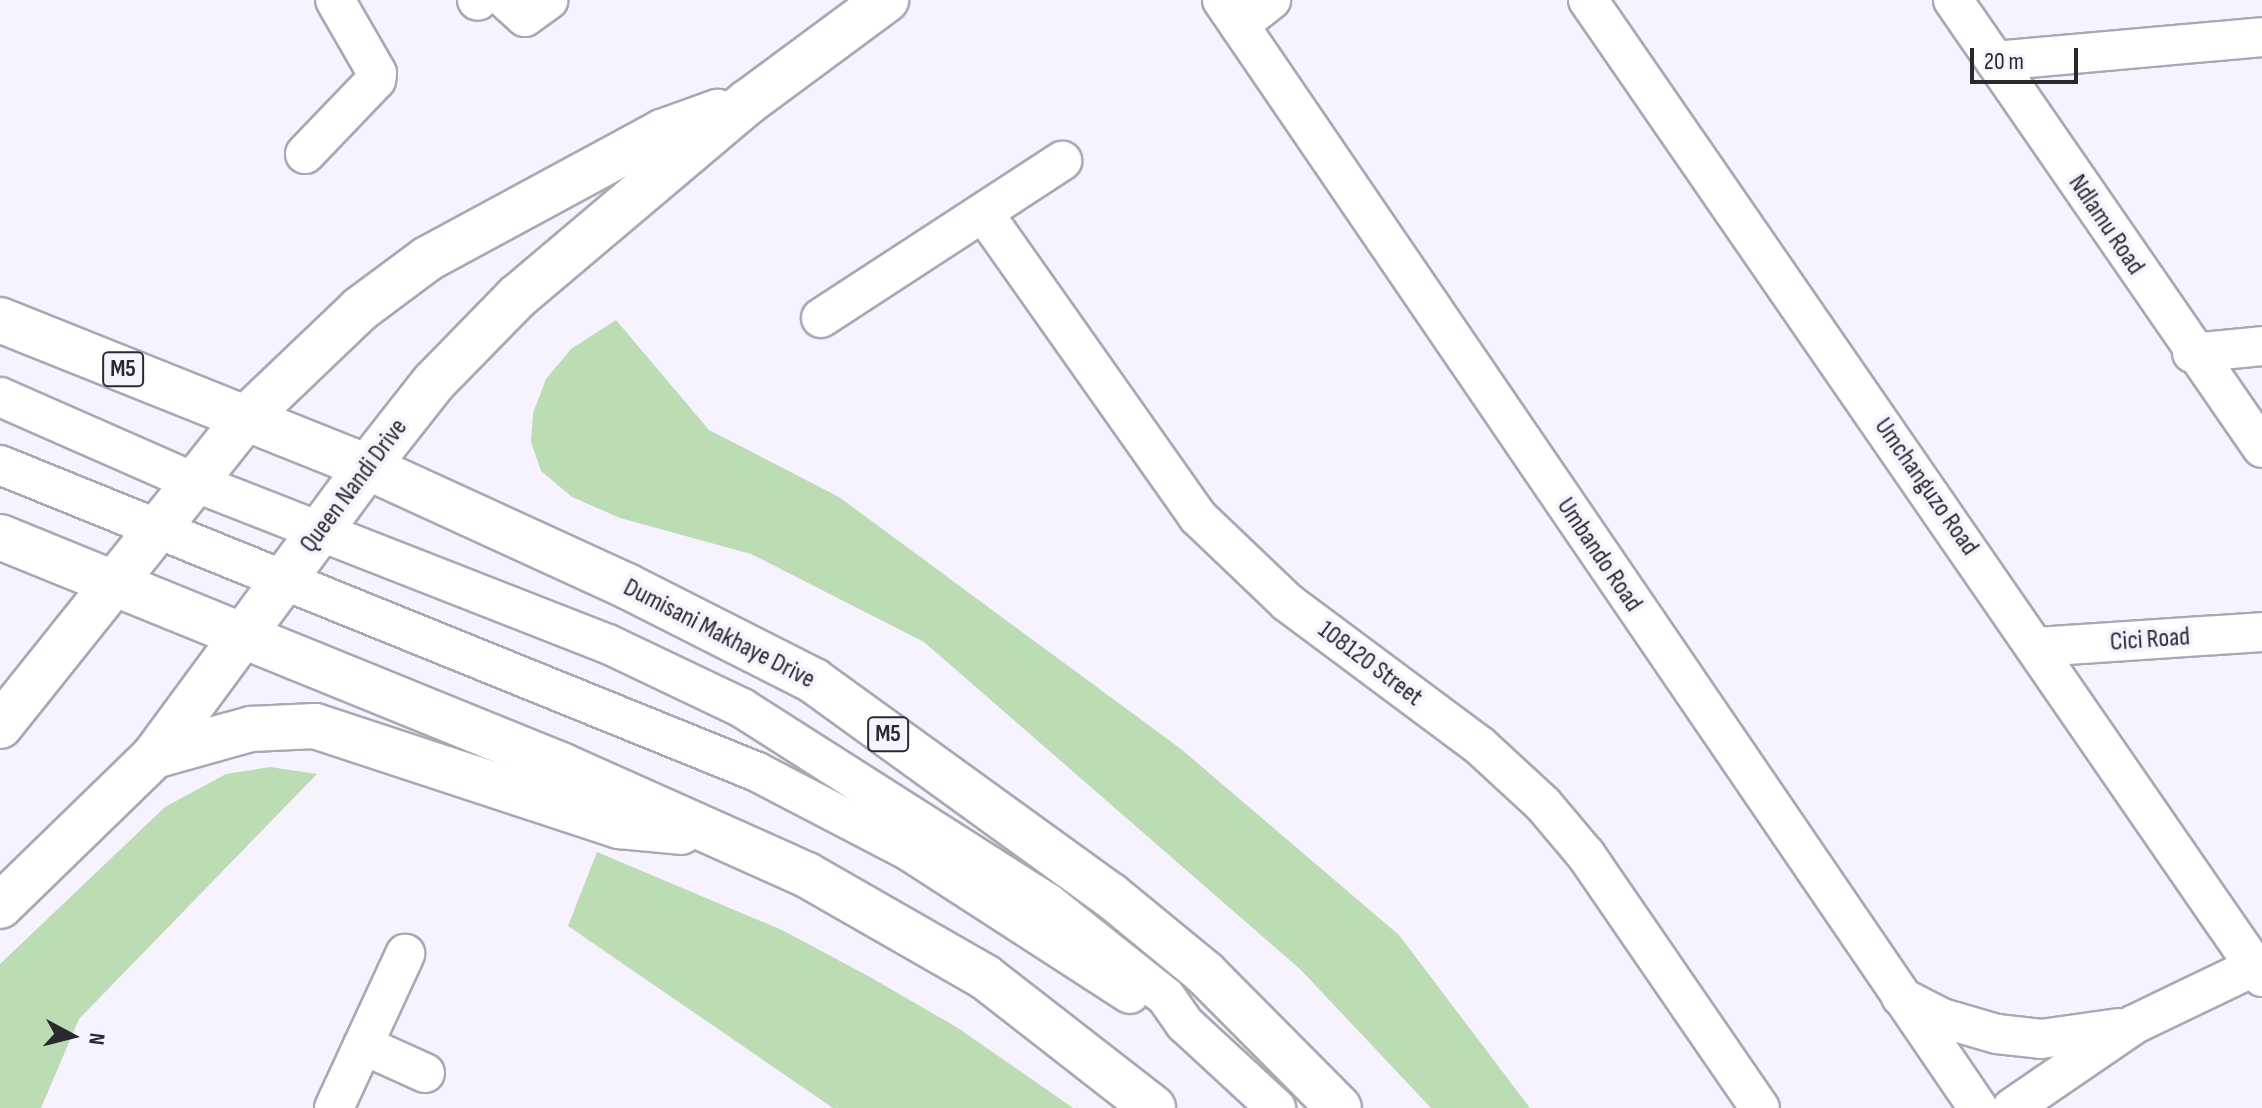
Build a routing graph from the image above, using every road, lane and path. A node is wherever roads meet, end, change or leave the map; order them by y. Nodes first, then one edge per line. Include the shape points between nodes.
1 (335, 0) edge
2 (506, 0) edge
3 (548, 0) edge
4 (886, 0) edge
5 (1271, 0) edge
6 (1588, 0) edge
7 (1953, 0) edge
8 (1231, 12) edge
9 (2262, 37) edge
10 (1995, 61) junction
11 (748, 102) junction
12 (305, 154) dead end
13 (1062, 161) dead end
14 (985, 215) junction
15 (821, 318) dead end
16 (0, 320) edge
17 (2262, 346) edge
18 (2192, 353) junction
19 (0, 397) edge
20 (246, 418) junction
21 (2262, 448) edge
22 (0, 465) edge
23 (367, 467) junction
24 (194, 482) junction
25 (156, 527) junction
26 (320, 529) junction
27 (0, 537) edge
28 (284, 578) junction
29 (111, 583) junction
30 (2262, 632) edge
31 (241, 637) junction
32 (2037, 647) junction
33 (0, 726) edge
34 (154, 756) junction
35 (719, 837) junction
36 (0, 906) edge
37 (405, 954) dead end
38 (2259, 968) edge
39 (1898, 996) junction
40 (1185, 1024) junction
41 (2133, 1025) junction
42 (363, 1045) junction
43 (425, 1073) dead end
44 (334, 1108) edge
45 (1153, 1108) edge
46 (1276, 1108) edge
47 (1339, 1108) edge
48 (1760, 1108) edge
49 (1978, 1108) edge
50 (2012, 1108) edge

1 - 12 street via 377,73 376,80
2 - 3 street via 520,17
4 - 11 main road, Queen Nandi Drive
5 - 8 street
6 - 32 street, Umchanguzo Road
7 - 10 street, Ndlamu Road
8 - 39 street, Umbando Road
9 - 10 street
10 - 18 street, Ndlamu Road
11 - 20 main road, Queen Nandi Drive via 662,132 427,259 360,309
11 - 23 main road, Queen Nandi Drive via 517,297 434,382
13 - 14 street
14 - 15 street
14 - 48 street, 108120 Street via 1198,517 1287,602 1479,745 1543,804 1586,855
16 - 20 main road, Dumisani Makhaye Drive / M5
17 - 18 street
18 - 21 street, Ndlamu Road
19 - 24 street
20 - 23 main road, Dumisani Makhaye Drive / M5
20 - 24 main road, Queen Nandi Drive
22 - 25 street
23 - 26 main road, Queen Nandi Drive
23 - 47 main road, Dumisani Makhaye Drive / M5 via 627,586 814,681 1110,895 1205,973
24 - 25 main road, Queen Nandi Drive
24 - 26 street
25 - 28 street
25 - 29 main road, Queen Nandi Drive
26 - 28 main road, Queen Nandi Drive
26 - 40 street via 608,644 742,708 1047,902 1166,997
27 - 29 main road
28 - 31 main road, Queen Nandi Drive
28 - 40 street via 757,772 909,851 1154,1010
29 - 31 main road
29 - 33 main road, Queen Nandi Drive
30 - 32 street, Cici Road
31 - 34 main road, Queen Nandi Drive
31 - 35 main road via 561,765
32 - 38 street, Umchanguzo Road
34 - 35 main road via 225,734 315,726 620,826
34 - 36 main road, Queen Nandi Drive
35 - 45 main road via 807,875 985,977
37 - 42 street
38 - 41 street
39 - 41 street via 1942,1018 1997,1034 2041,1039
39 - 49 street, Umbando Road
40 - 46 street
41 - 50 street
42 - 43 street
42 - 44 street

